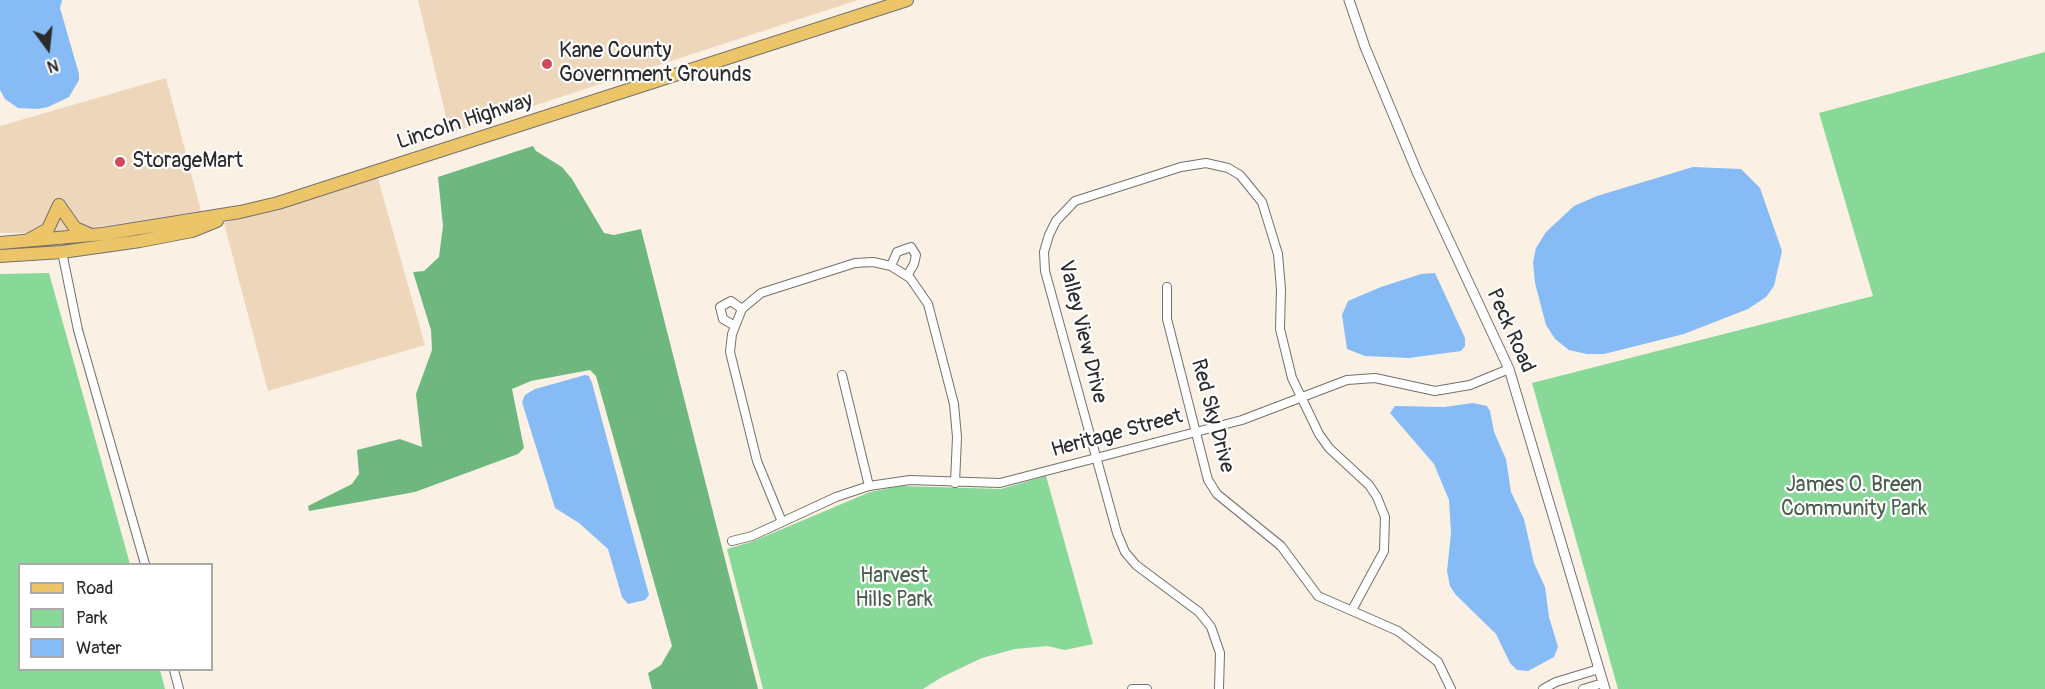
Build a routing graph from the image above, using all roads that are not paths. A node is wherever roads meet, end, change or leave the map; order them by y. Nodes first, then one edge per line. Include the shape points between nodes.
1 (907, 0) edge
2 (1350, 0) edge
3 (240, 212) junction
4 (91, 235) junction
5 (22, 242) junction
6 (0, 243) edge
7 (62, 252) junction
8 (0, 256) edge
9 (891, 266) junction
10 (907, 276) junction
11 (1167, 287) dead end
12 (742, 309) junction
13 (735, 326) junction
14 (1509, 369) junction
15 (843, 375) dead end
16 (1302, 396) junction
17 (1196, 432) junction
18 (1096, 458) junction
19 (955, 483) junction
20 (869, 486) junction
21 (782, 522) junction
22 (732, 541) dead end
23 (144, 563) edge
24 (1352, 610) junction
25 (1599, 669) junction
26 (174, 671) edge
27 (1604, 686) edge
28 (179, 689) edge
29 (1132, 689) edge
30 (1147, 689) edge
31 (1219, 689) edge
32 (1451, 689) edge
33 (1543, 689) edge
34 (1583, 689) edge

1 - 3 main road, Lincoln Highway
2 - 14 street, Peck Road via 1417,172
3 - 4 main road, Lincoln Highway
3 - 7 main road, Lincoln Highway via 192,231
4 - 5 main road, Lincoln Highway
4 - 5 main road via 75,228 58,205 48,229
5 - 6 main road, Lincoln Highway
7 - 8 main road, Lincoln Highway
7 - 23 street via 78,330
9 - 10 street
9 - 10 street via 897,252 911,247 916,255
9 - 12 street via 855,263 791,281 760,293
10 - 19 street via 928,304 947,370 957,437
11 - 17 street, Red Sky Drive via 1167,319
12 - 13 street
12 - 13 street via 731,302 720,307 723,319
13 - 21 street via 730,352 741,398 757,461
14 - 16 street, Heritage Street via 1453,389 1414,388 1393,381 1357,378
14 - 25 street, Peck Road
15 - 20 street
16 - 17 street, Heritage Street via 1242,420
16 - 18 street, Valley View Drive via 1292,378 1280,329 1278,254 1262,202 1240,175 1216,165 1190,165 1146,177 1076,201 1056,221 1044,252 1045,271
16 - 24 street, Valley View Drive via 1319,434 1373,490 1385,517 1384,551
17 - 18 street, Heritage Street
17 - 24 street, Red Sky Drive via 1208,480 1217,494 1281,546 1318,596
18 - 19 street, Heritage Street via 1000,483
18 - 31 street, Valley View Drive via 1125,552 1144,572 1199,612 1211,627 1220,652
19 - 20 street, Heritage Street via 901,481
20 - 21 street, Heritage Street
21 - 22 street, Heritage Street
24 - 32 street, Red Sky Drive via 1398,631 1430,654 1445,672
25 - 27 street, Peck Road
25 - 33 street
26 - 28 street
27 - 34 street
29 - 30 street

